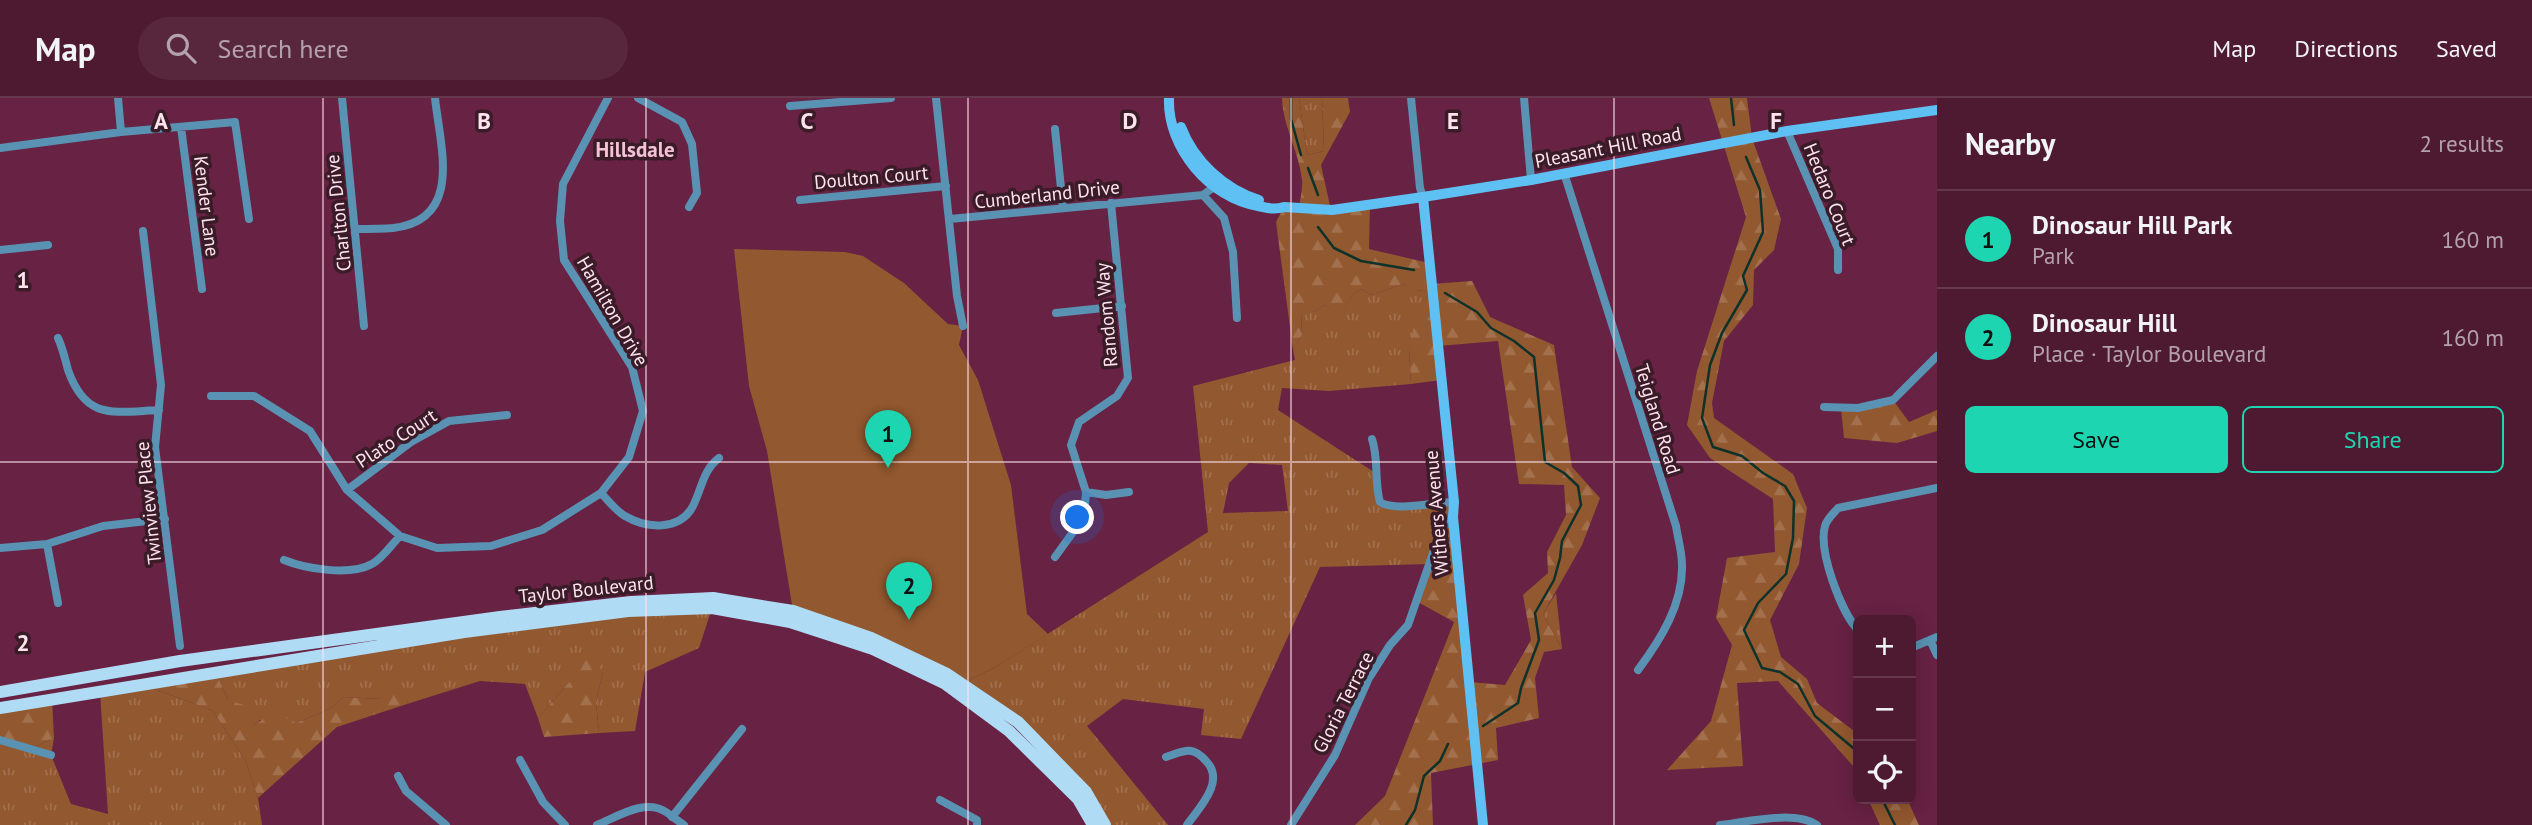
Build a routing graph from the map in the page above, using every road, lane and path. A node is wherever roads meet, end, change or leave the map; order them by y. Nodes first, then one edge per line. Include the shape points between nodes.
1 (118, 98) edge
2 (342, 98) edge
3 (435, 98) edge
4 (608, 98) edge
5 (638, 98) edge
6 (891, 98) edge
7 (936, 98) edge
8 (1170, 98) edge
9 (1410, 98) edge
10 (1524, 98) edge
11 (790, 106) dead end
12 (1937, 110) edge
13 (181, 127) junction
14 (1055, 129) dead end
15 (1787, 131) junction
16 (121, 132) junction
17 (0, 148) edge
18 (1564, 173) junction
19 (1531, 180) junction
20 (1217, 184) junction
21 (946, 186) junction
22 (1203, 195) junction
23 (1423, 197) junction
24 (800, 200) dead end
25 (1111, 203) junction
26 (689, 207) dead end
27 (1063, 208) junction
28 (249, 219) dead end
29 (950, 219) junction
30 (355, 229) junction
31 (144, 231) dead end
32 (48, 246) dead end
33 (0, 250) edge
34 (1838, 270) dead end
35 (202, 289) dead end
36 (1122, 306) junction
37 (1056, 313) dead end
38 (1237, 318) dead end
39 (364, 326) dead end
40 (963, 326) dead end
41 (58, 338) dead end
42 (1937, 356) edge
43 (211, 396) dead end
44 (1824, 407) dead end
45 (159, 410) junction
46 (507, 415) dead end
47 (1372, 439) dead end
48 (719, 458) dead end
49 (1937, 488) edge
50 (347, 490) junction
51 (1086, 492) junction
52 (1129, 492) dead end
53 (601, 493) junction
54 (1454, 502) junction
55 (1453, 517) junction
56 (164, 519) junction
57 (400, 536) junction
58 (47, 544) junction
59 (0, 548) edge
60 (1055, 557) dead end
61 (284, 560) dead end
62 (58, 603) dead end
63 (1853, 623) edge
64 (1934, 639) edge
65 (180, 646) dead end
66 (1916, 646) edge
67 (1937, 655) edge
68 (1638, 670) dead end
69 (0, 692) edge
70 (0, 708) edge
71 (742, 729) dead end
72 (0, 740) edge
73 (51, 755) dead end
74 (1166, 757) dead end
75 (520, 761) dead end
76 (398, 776) dead end
77 (940, 800) dead end
78 (672, 817) junction
79 (446, 825) edge
80 (565, 825) edge
81 (597, 825) edge
82 (684, 825) edge
83 (977, 825) edge
84 (1093, 825) edge
85 (1105, 825) edge
86 (1187, 825) edge
87 (1291, 825) edge
88 (1483, 825) edge
89 (1720, 825) edge
90 (1817, 825) edge

1 - 16 street
2 - 30 street, Charlton Drive
3 - 30 street via 443,171 442,193 434,209 396,228
4 - 53 street, Hamilton Drive via 563,184 560,221 564,260 632,367 643,411 629,457
5 - 26 street via 682,122 692,144 697,193
6 - 11 street
7 - 21 street, Cumberland Drive
8 - 20 street, Pleasant Hill Road via 1185,138
9 - 23 street
10 - 19 street
12 - 15 street, Pleasant Hill Road
13 - 16 street
13 - 28 street via 235,122
13 - 35 street, Kender Lane
14 - 27 street
15 - 18 street, Pleasant Hill Road
15 - 34 street, Hedaro Court via 1838,249
16 - 17 street
18 - 19 street, Pleasant Hill Road
18 - 68 street, Teigland Road via 1683,563 1680,596
19 - 23 street, Pleasant Hill Road
20 - 22 street, Cumberland Drive
20 - 23 street, Pleasant Hill Road via 1284,207 1332,210
21 - 24 street, Doulton Court
21 - 29 street, Cumberland Drive
22 - 25 street, Cumberland Drive
22 - 38 street via 1224,218 1233,251
23 - 54 street, Withers Avenue
25 - 27 street, Cumberland Drive
25 - 36 street, Random Way
27 - 29 street, Cumberland Drive
29 - 40 street
30 - 39 street, Charlton Drive
31 - 45 street, Twinview Place via 161,385
32 - 33 street
36 - 37 street
36 - 51 street, Random Way via 1128,378 1117,396 1079,422 1071,445
41 - 45 street via 76,387 88,404 109,412
42 - 44 street via 1893,400 1857,408
43 - 50 street, Hamilton Drive via 254,396 310,431
45 - 56 street, Twinview Place via 155,446
46 - 50 street, Plato Court via 449,421 411,442
47 - 54 street via 1380,502 1386,506
48 - 53 street via 709,465 692,508 680,521 660,527 622,515
49 - 63 street via 1838,508 1825,525 1829,567 1840,605
50 - 57 street, Hamilton Drive
51 - 52 street
51 - 60 street via 1084,517
53 - 57 street, Hamilton Drive via 542,530 491,546 437,548
54 - 55 street, Withers Avenue
55 - 87 street, Gloria Terrace via 1441,530 1408,625 1369,678 1335,755
55 - 88 street, Withers Avenue
56 - 58 street via 103,526
56 - 65 street, Twinview Place
57 - 61 street via 372,564 343,570
58 - 59 street
58 - 62 street
64 - 66 street
64 - 67 street
69 - 85 main road, Taylor Boulevard via 180,661 500,617 713,598 793,611 872,638 947,674 1018,722 1086,792
70 - 84 main road, Taylor Boulevard via 464,632 628,611 712,608 790,622 873,649 944,683 1009,731 1078,799
71 - 78 street
72 - 73 street
74 - 86 street via 1188,750 1198,752 1214,774 1208,795
75 - 80 street via 543,802
76 - 79 street via 406,791
77 - 83 street via 977,820
78 - 81 street via 664,810 635,808
78 - 82 street
89 - 90 street via 1794,817

